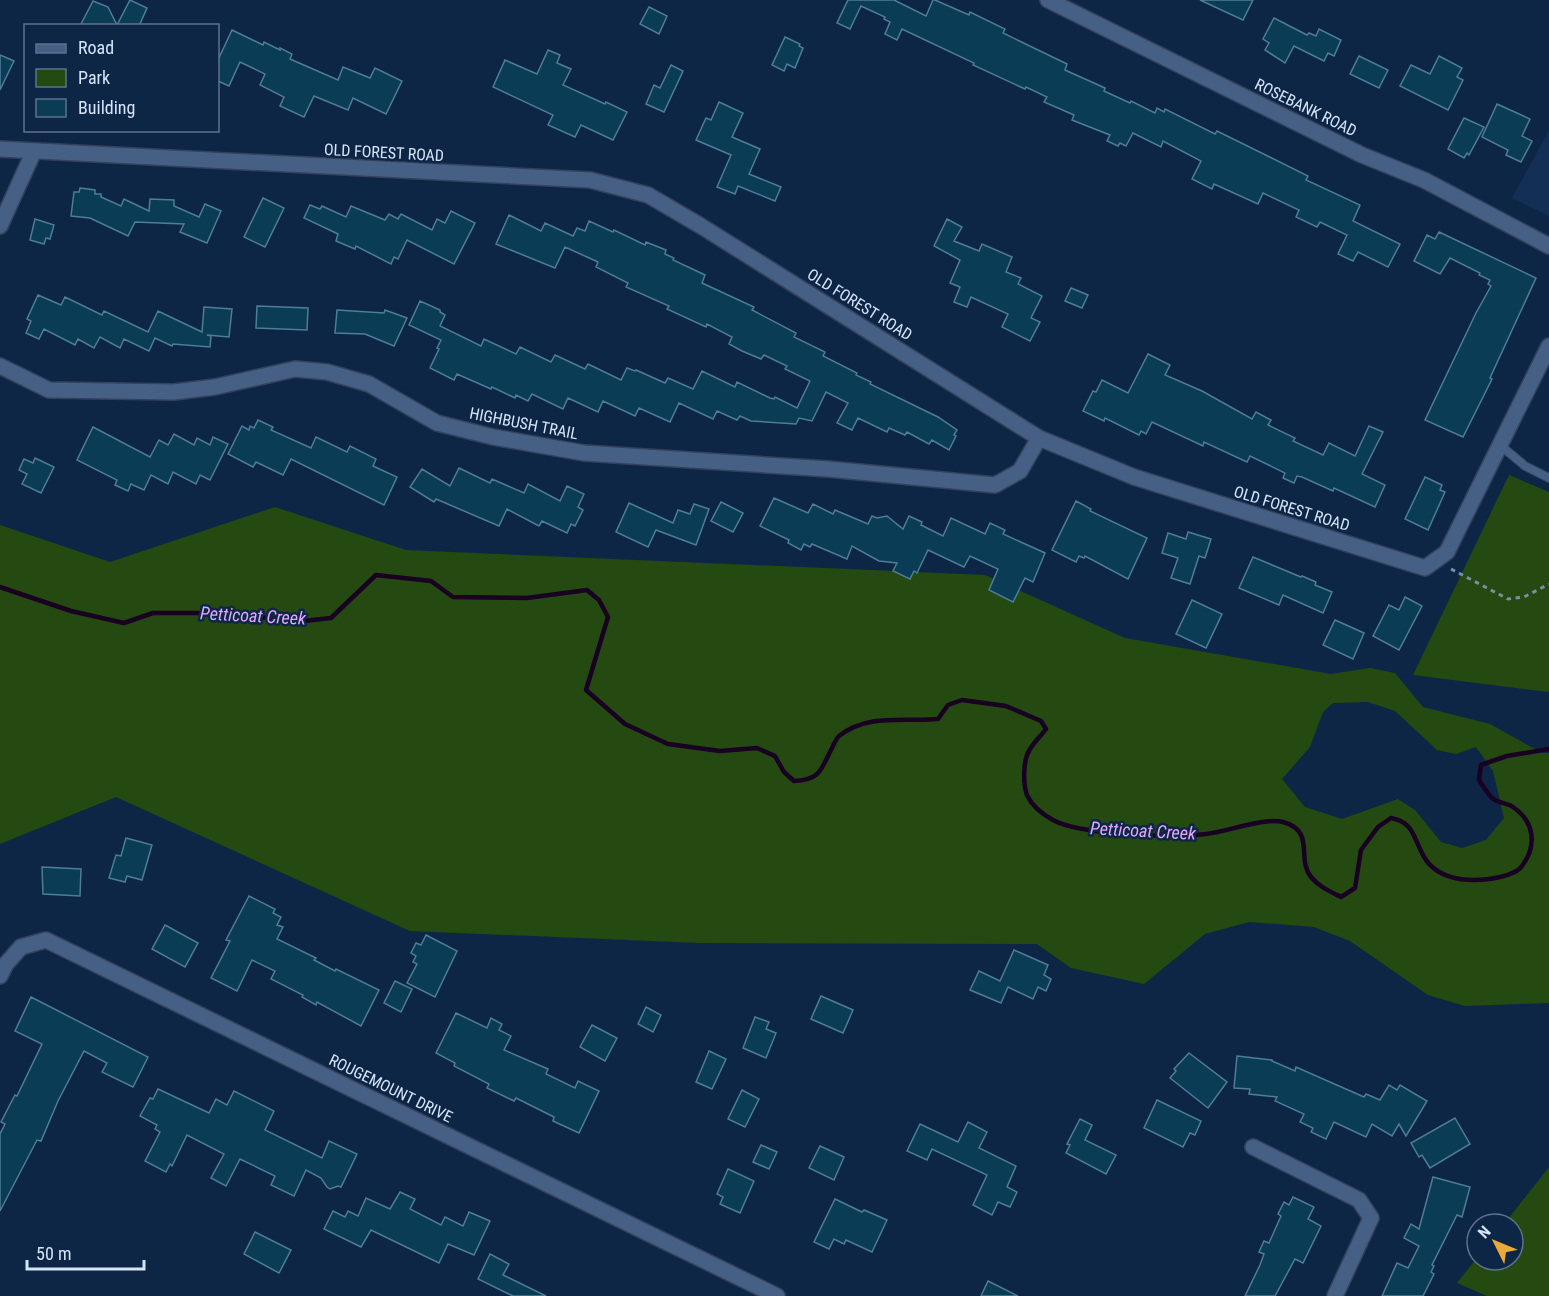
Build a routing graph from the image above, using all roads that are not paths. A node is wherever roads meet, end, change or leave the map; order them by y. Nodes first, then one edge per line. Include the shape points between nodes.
1 (1048, 0) edge
2 (0, 149) edge
3 (34, 151) junction
4 (0, 226) edge
5 (1549, 246) edge
6 (1549, 346) edge
7 (0, 366) edge
8 (1039, 438) junction
9 (1500, 445) junction
10 (1549, 478) edge
11 (0, 976) edge
12 (1253, 1148) dead end
13 (777, 1296) edge
14 (1335, 1296) edge

1 - 5 street, ROSEBANK ROAD via 1362,155 1424,180
2 - 3 street, OLD FOREST ROAD
3 - 4 street
3 - 8 street, OLD FOREST ROAD via 590,180 648,195
6 - 9 street
7 - 8 street, HIGHBUSH TRAIL via 49,390 174,392 295,369 327,372 369,384 437,423 584,453 995,485 1020,471
8 - 9 street, OLD FOREST ROAD via 1134,477 1425,568 1447,552
9 - 10 lane via 1525,466
11 - 13 street, ROUGEMOUNT DRIVE via 21,946 46,940
12 - 14 street via 1359,1200 1371,1218

